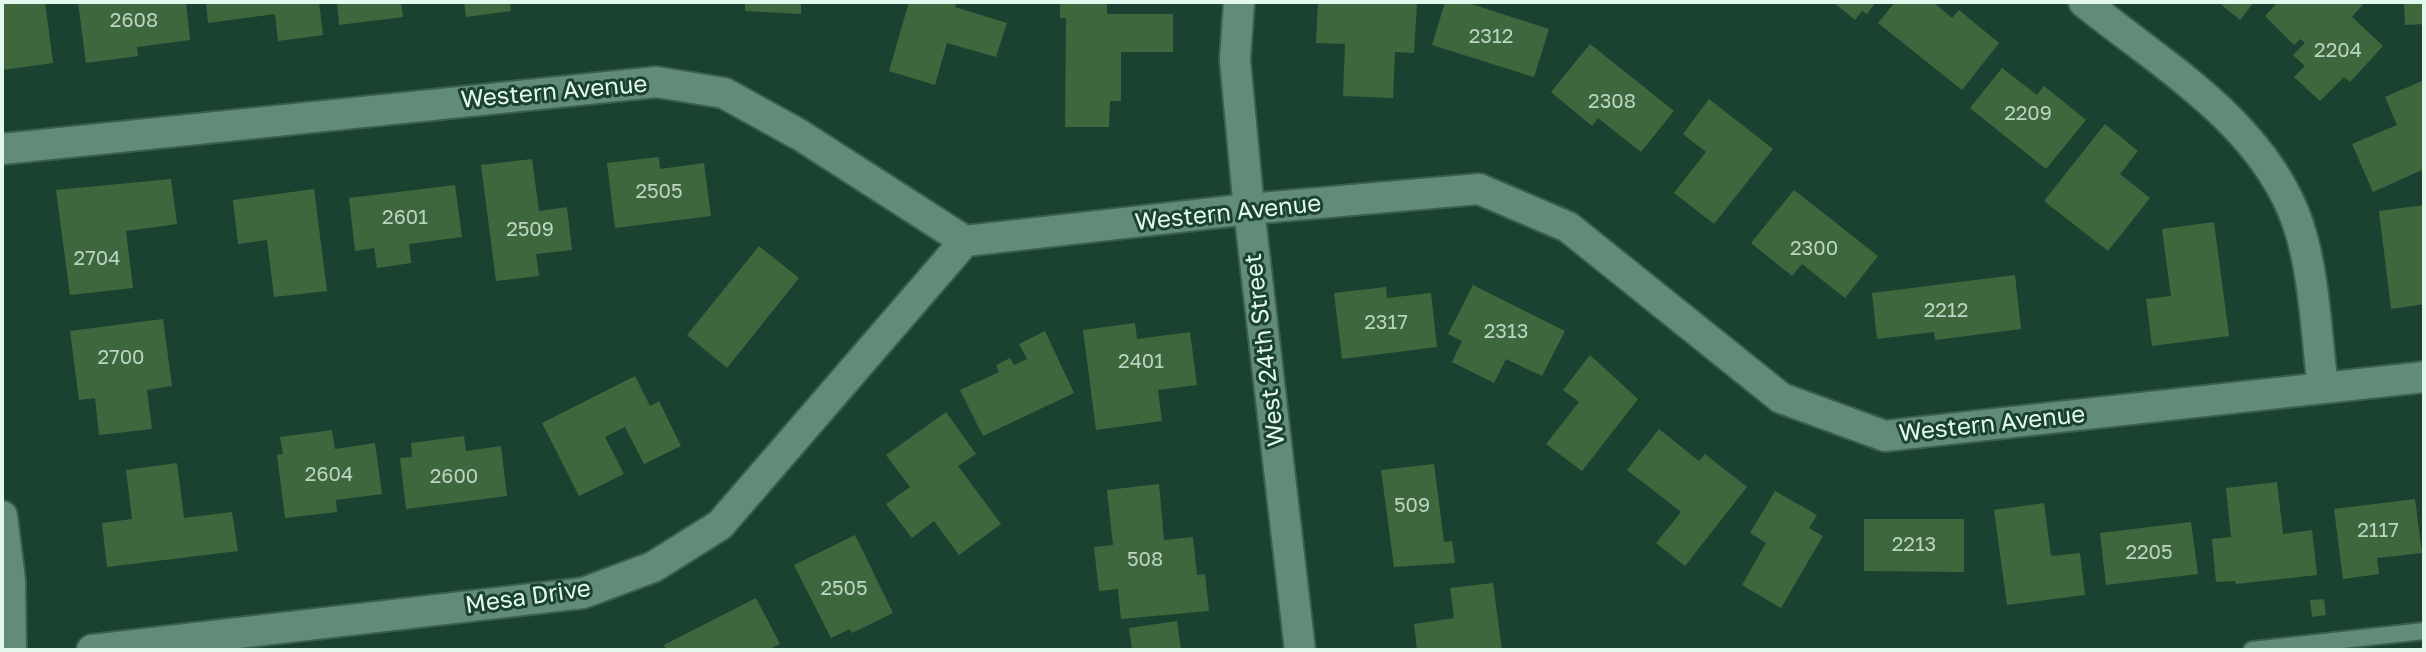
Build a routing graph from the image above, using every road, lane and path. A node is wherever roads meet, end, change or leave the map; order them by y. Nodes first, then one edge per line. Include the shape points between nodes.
1 (1239, 2) edge
2 (2084, 2) edge
3 (2, 149) edge
4 (1249, 209) junction
5 (965, 241) junction
6 (2424, 377) edge
7 (2323, 388) junction
8 (2, 516) edge
9 (2424, 631) edge
10 (11, 650) edge
11 (92, 650) edge
12 (1300, 650) edge
13 (2252, 650) edge

1 - 4 street, West 24th Street via 1235,60
2 - 7 street via 2234,123 2283,189 2308,265
3 - 5 street, Western Avenue via 656,82 724,93
4 - 5 street, Western Avenue
4 - 7 street, Western Avenue via 1479,189 1568,227 1781,398 1885,436
4 - 12 street, West 24th Street
5 - 11 street, Mesa Drive via 720,525 653,567 583,593
6 - 7 street, Western Avenue
8 - 10 street
9 - 13 lane

